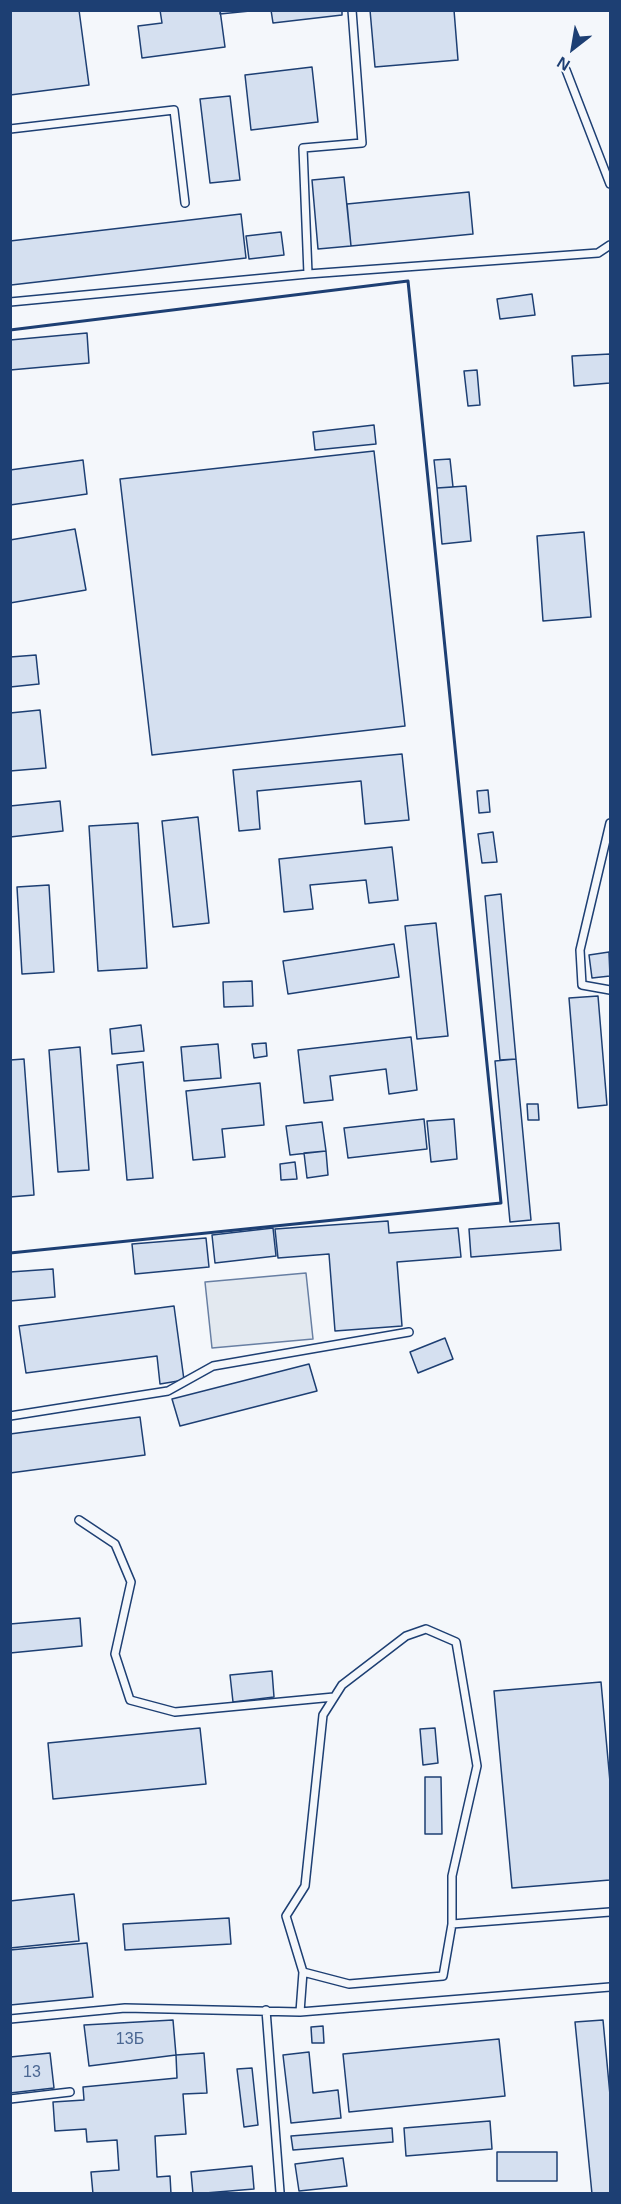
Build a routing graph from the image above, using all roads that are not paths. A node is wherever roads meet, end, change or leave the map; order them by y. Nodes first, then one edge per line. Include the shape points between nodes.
1 (352, 10) edge
2 (566, 70) dead end
3 (10, 129) edge
4 (610, 184) edge
5 (185, 203) dead end
6 (610, 245) edge
7 (308, 274) junction
8 (10, 302) edge
9 (610, 823) edge
10 (610, 990) edge
11 (409, 1332) dead end
12 (10, 1416) edge
13 (79, 1520) dead end
14 (334, 1698) junction
15 (610, 1912) edge
16 (452, 1924) junction
17 (303, 1972) junction
18 (610, 1987) edge
19 (266, 2010) junction
20 (300, 2012) junction
21 (10, 2019) edge
22 (70, 2092) dead end
23 (10, 2099) edge
24 (280, 2192) edge

1 - 7 lane via 362,143 303,148
2 - 4 lane
3 - 5 lane via 174,110
6 - 7 lane via 598,253
7 - 8 lane
9 - 10 lane via 580,950 582,985
11 - 12 lane via 213,1366 168,1391
13 - 14 lane via 115,1544 131,1582 115,1654 130,1700 175,1712
14 - 16 lane via 342,1685 406,1636 426,1629 456,1642 477,1766 452,1876
14 - 17 lane via 323,1715 305,1886 286,1916
15 - 16 lane
16 - 17 lane via 443,1976 349,1984
17 - 20 lane
18 - 20 lane
19 - 20 lane
19 - 21 lane via 125,2008
19 - 24 lane
22 - 23 lane

